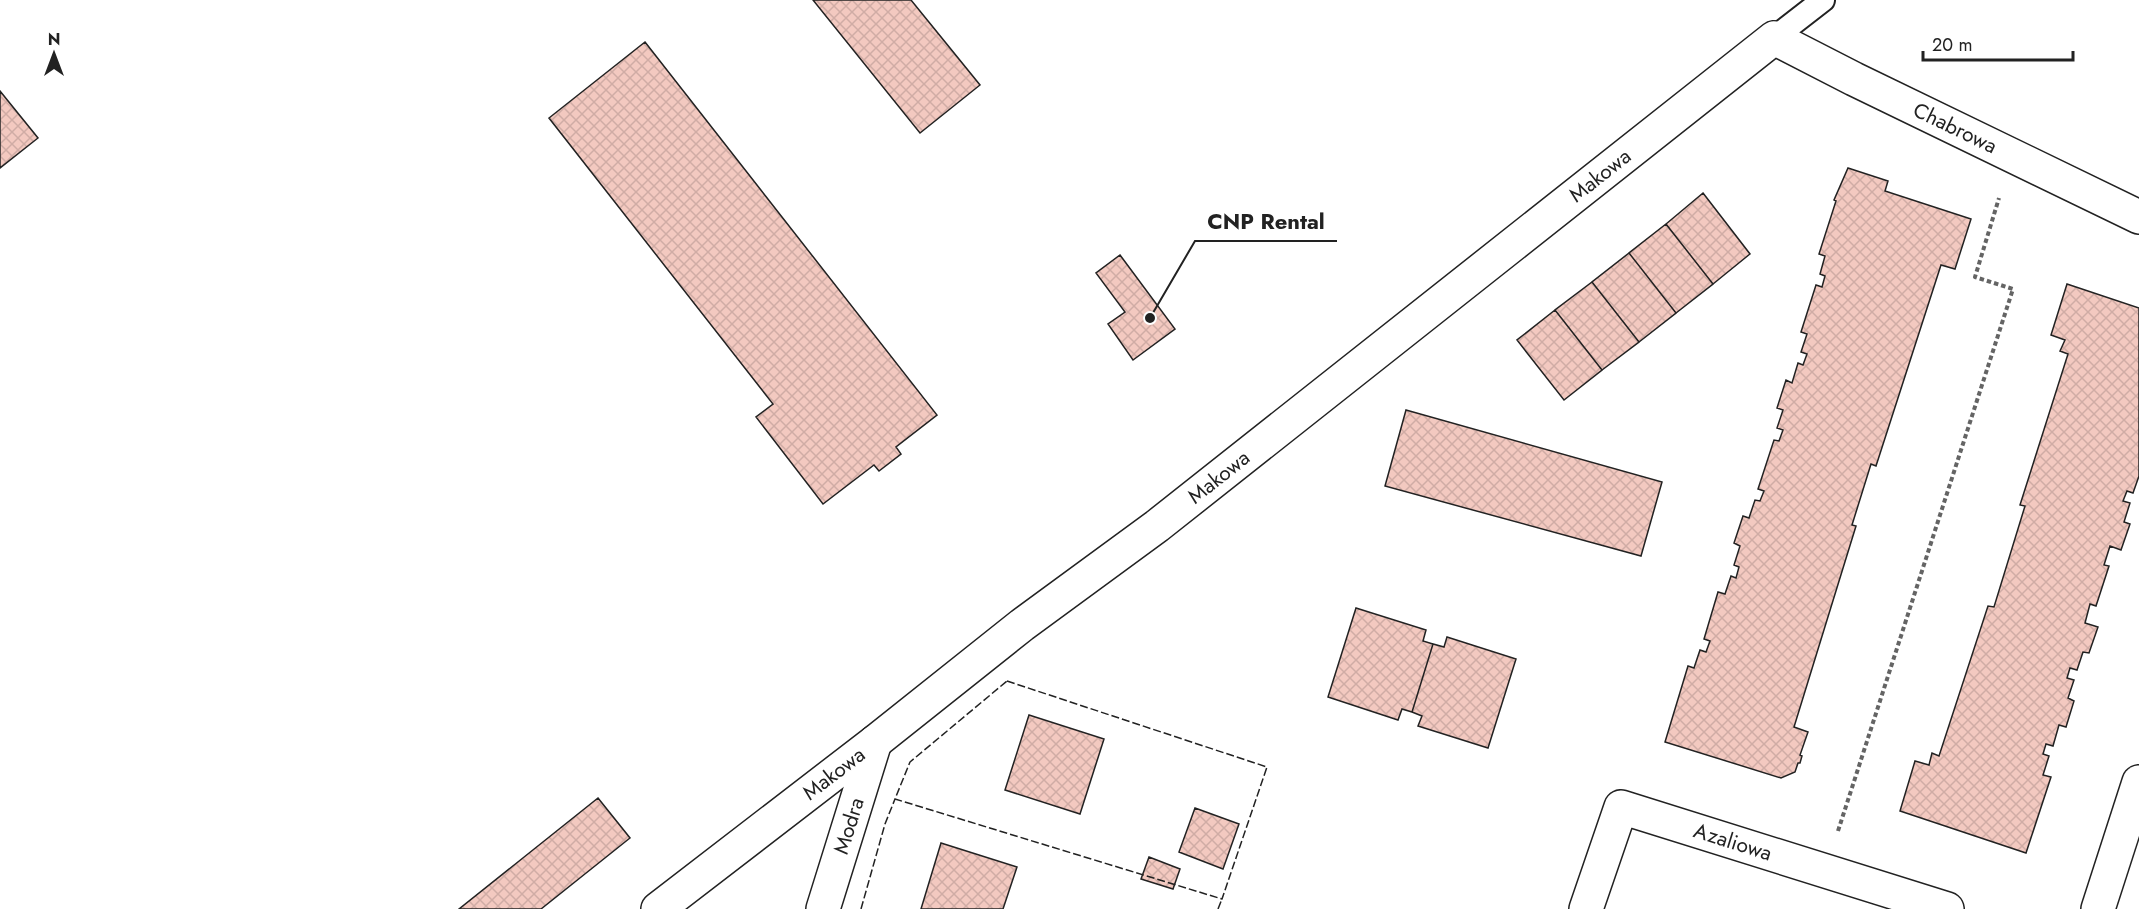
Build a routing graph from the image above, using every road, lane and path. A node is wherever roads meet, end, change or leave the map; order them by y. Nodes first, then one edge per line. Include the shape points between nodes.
1 (1823, 0) edge
2 (1774, 38) junction
3 (1996, 207) dead end
4 (2139, 217) edge
5 (875, 742) junction
6 (2139, 782) edge
7 (1825, 872) junction
8 (658, 909) edge
9 (823, 909) edge
10 (1586, 909) edge
11 (1947, 909) edge
12 (2098, 909) edge

1 - 2 lane
2 - 4 street, Chabrowa
2 - 5 street, Makowa via 1157,526 1022,625
3 - 7 path via 1976,277 2013,290
5 - 8 street, Makowa
5 - 9 street, Modra
6 - 12 street
7 - 10 street, Azaliowa via 1621,807
7 - 11 street, Azaliowa

